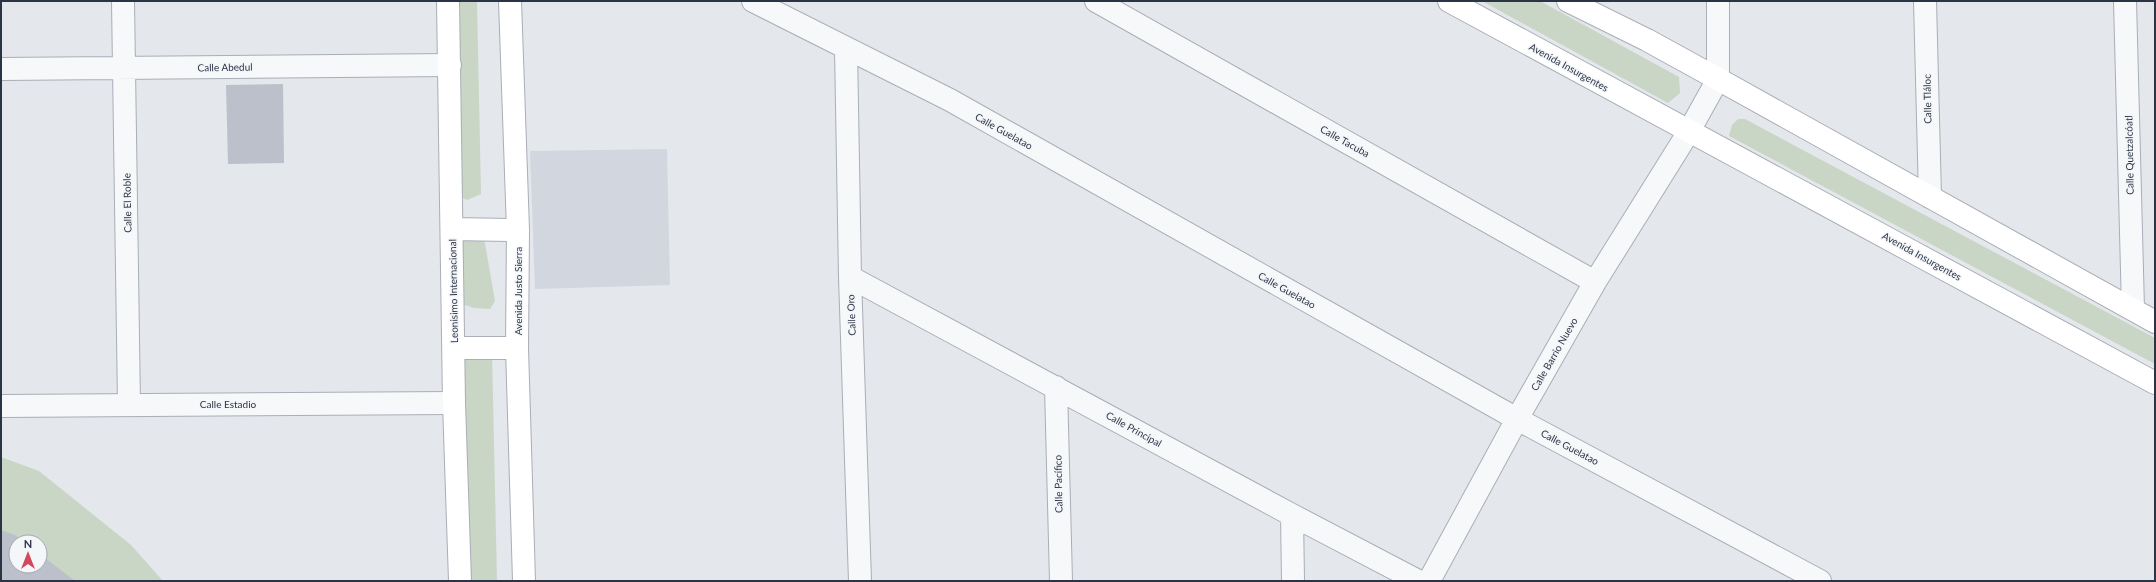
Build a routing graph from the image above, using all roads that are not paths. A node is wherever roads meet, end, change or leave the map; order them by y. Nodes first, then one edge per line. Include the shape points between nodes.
1 (123, 1) edge
2 (448, 1) edge
3 (510, 1) edge
4 (753, 1) edge
5 (1096, 1) edge
6 (1449, 1) edge
7 (1568, 1) edge
8 (1718, 1) edge
9 (1925, 1) edge
10 (2125, 1) edge
11 (846, 49) junction
12 (450, 65) junction
13 (125, 68) junction
14 (1, 69) edge
15 (1718, 79) junction
16 (1688, 133) junction
17 (1930, 197) junction
18 (452, 229) junction
19 (518, 230) junction
20 (850, 276) junction
21 (1595, 282) junction
22 (2133, 309) junction
23 (2155, 322) edge
24 (454, 348) junction
25 (517, 348) junction
26 (2155, 383) edge
27 (1056, 387) junction
28 (454, 403) junction
29 (129, 404) junction
30 (1, 406) edge
31 (1517, 419) junction
32 (1292, 515) junction
33 (460, 581) edge
34 (524, 581) edge
35 (860, 581) edge
36 (1061, 581) edge
37 (1293, 581) edge
38 (1418, 581) edge
39 (1429, 581) edge
40 (1820, 581) edge

1 - 13 street, Calle El Roble
2 - 12 main road, Leonisimo Internacional
3 - 19 main road, Avenida Justo Sierra
4 - 11 street, Calle Guelatao
5 - 21 street, Calle Tacuba
6 - 16 main road, Avenida Insurgentes
7 - 15 main road
8 - 15 street
9 - 17 street, Calle Tláloc
10 - 22 street, Calle Quetzalcóatl
11 - 20 street, Calle Oro
11 - 31 street, Calle Guelatao via 950,100
12 - 13 street, Calle Abedul
12 - 18 main road, Leonisimo Internacional
13 - 14 street, Calle Abedul
13 - 29 street, Calle El Roble
15 - 16 street
15 - 17 main road
16 - 21 street, Calle Barrio Nuevo
16 - 26 main road, Avenida Insurgentes via 1878,232
17 - 22 main road
18 - 19 main road
18 - 24 main road, Leonisimo Internacional
19 - 25 main road, Avenida Justo Sierra
20 - 27 street, Calle Principal
20 - 35 street, Calle Oro
21 - 31 street, Calle Barrio Nuevo
22 - 23 main road
24 - 25 main road
24 - 28 main road, Leonisimo Internacional
25 - 34 main road, Avenida Justo Sierra
27 - 32 street, Calle Principal
27 - 36 street, Calle Pacífico
28 - 29 street, Calle Estadio
28 - 33 main road, Leonisimo Internacional
29 - 30 street, Calle Estadio
31 - 39 street, Calle Barrio Nuevo
31 - 40 street, Calle Guelatao
32 - 37 street
32 - 38 street, Calle Principal

